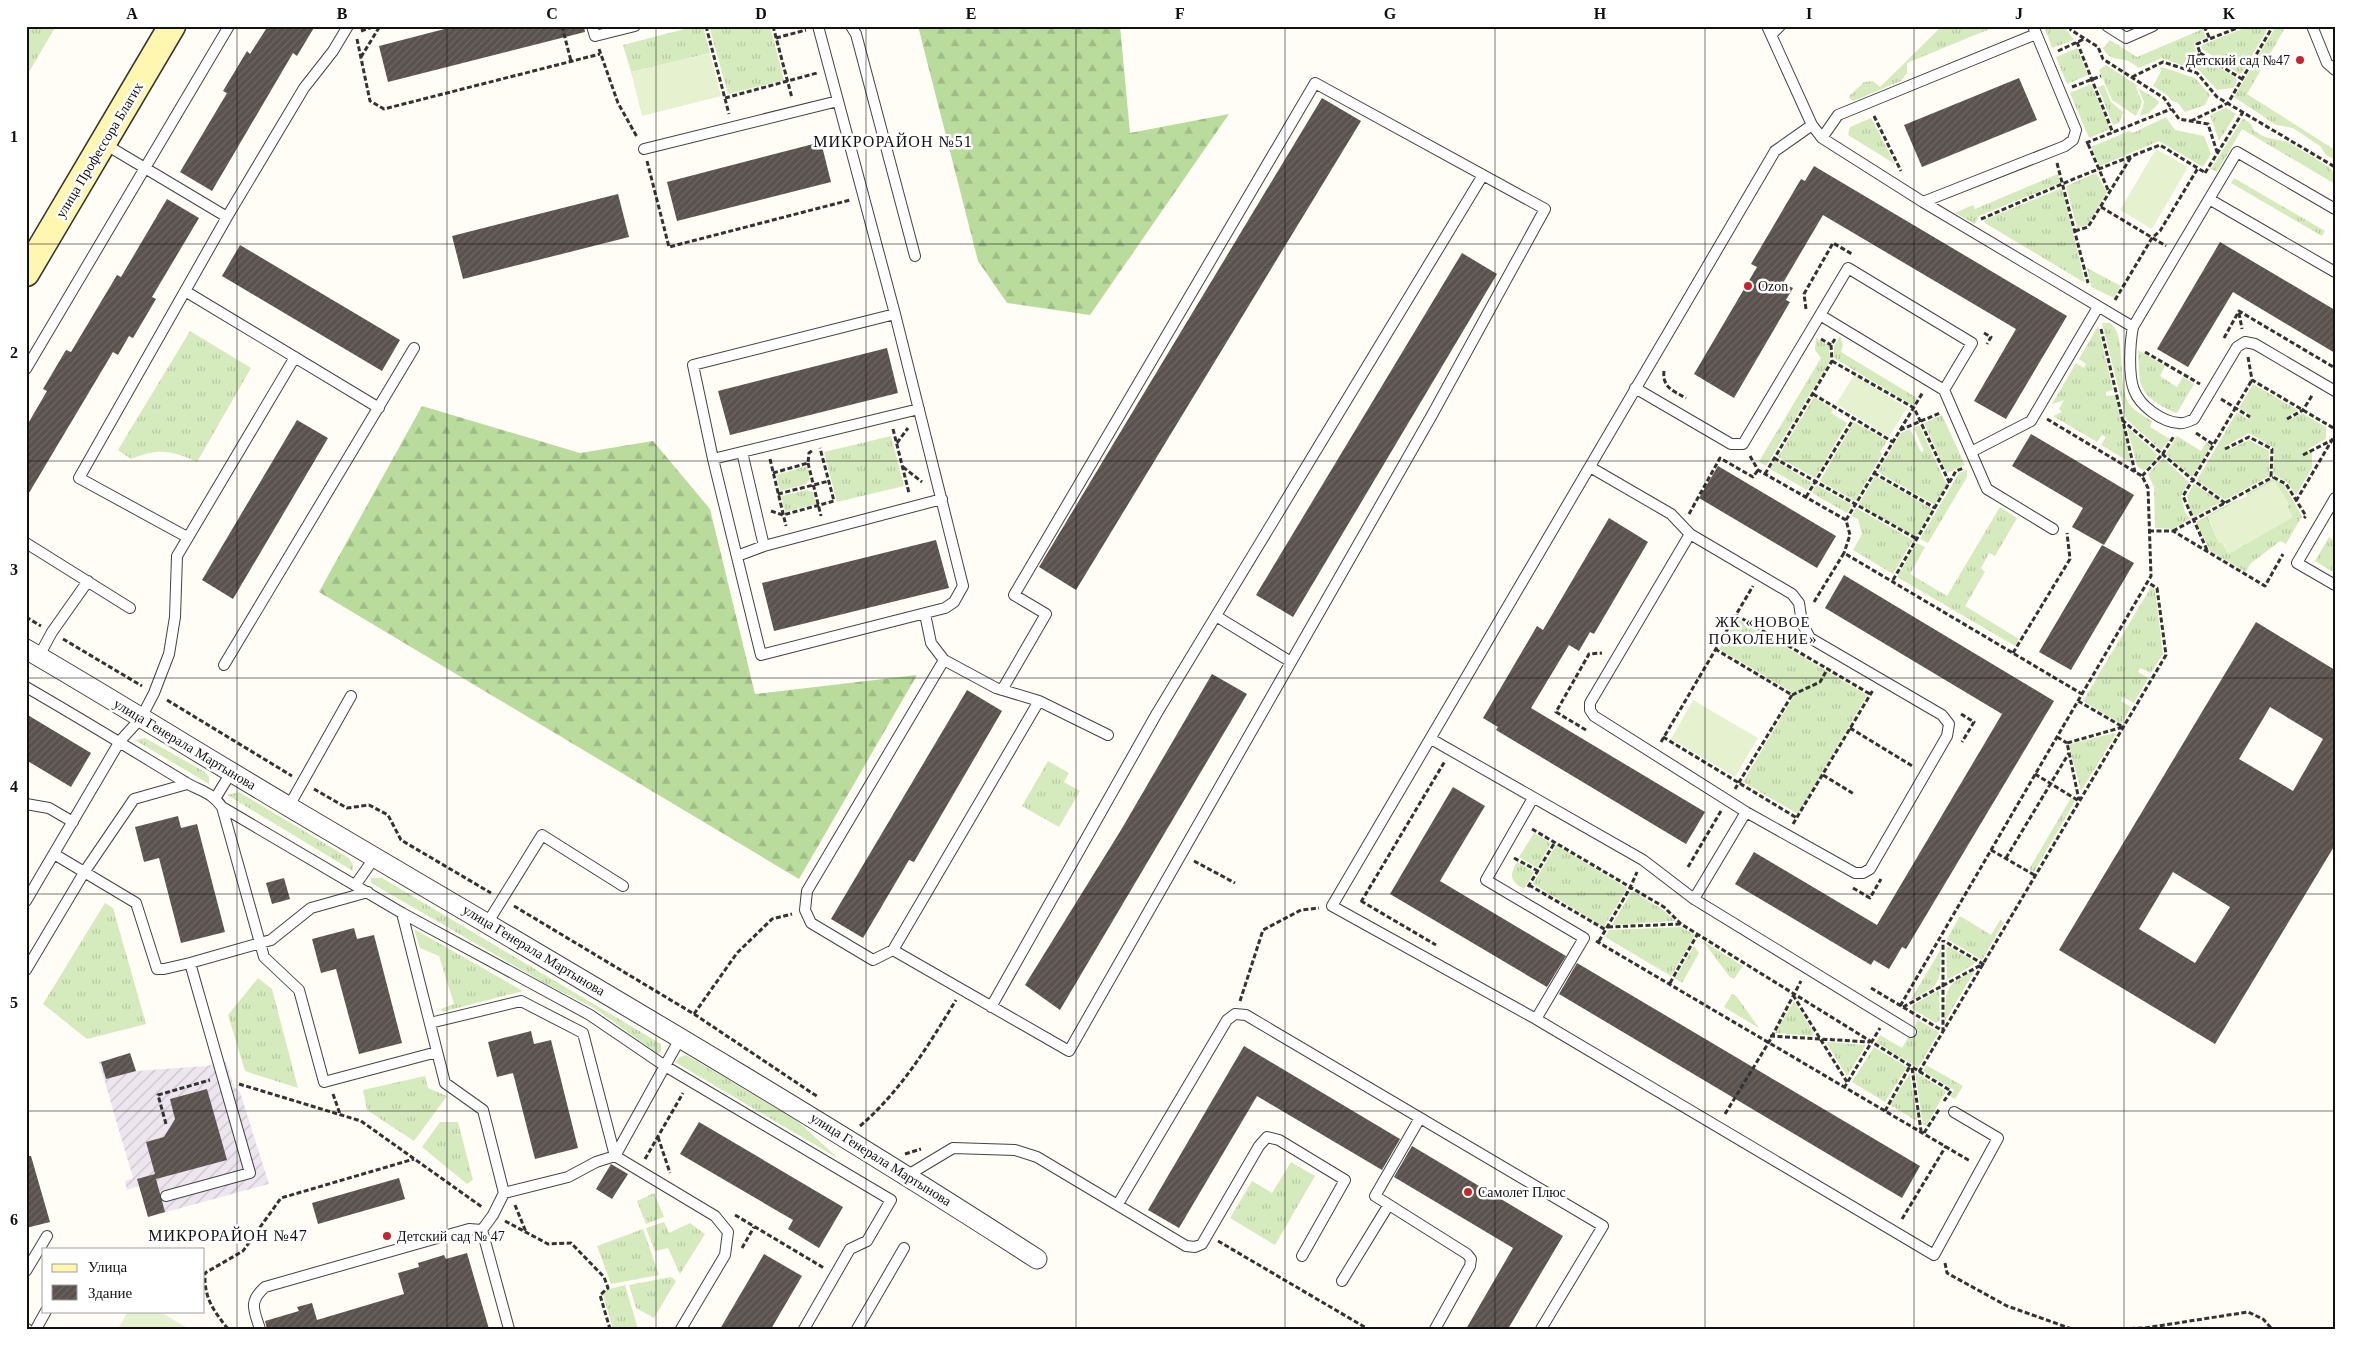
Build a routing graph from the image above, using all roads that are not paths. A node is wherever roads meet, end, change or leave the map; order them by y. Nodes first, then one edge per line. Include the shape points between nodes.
1 (172, 26) edge
2 (229, 26) edge
3 (348, 26) edge
4 (635, 26) edge
5 (818, 26) edge
6 (851, 26) edge
7 (1780, 26) edge
8 (2107, 26) edge
9 (2153, 26) edge
10 (2312, 26) edge
11 (2035, 30) edge
12 (594, 31) edge
13 (1769, 31) edge
14 (2335, 70) edge
15 (838, 101) junction
16 (1812, 125) junction
17 (1822, 138) junction
18 (103, 143) junction
19 (644, 149) road end
20 (146, 168) junction
21 (1483, 175) junction
22 (2209, 199) junction
23 (1923, 202) junction
24 (2335, 209) edge
25 (227, 217) junction
26 (915, 256) dead end
27 (2335, 272) edge
28 (26, 273) edge
29 (185, 291) junction
30 (2098, 307) junction
31 (895, 314) junction
32 (1820, 315) junction
33 (2133, 327) junction
34 (414, 348) dead end
35 (295, 357) junction
36 (26, 369) edge
37 (1635, 388) junction
38 (1944, 390) junction
39 (2335, 391) edge
40 (379, 408) junction
41 (919, 409) junction
42 (742, 452) junction
43 (1971, 452) junction
44 (713, 459) junction
45 (1590, 467) junction
46 (2335, 498) edge
47 (942, 499) junction
48 (2053, 529) dead end
49 (1690, 534) junction
50 (187, 537) junction
51 (26, 543) edge
52 (764, 546) junction
53 (737, 556) junction
54 (88, 582) junction
55 (2335, 585) edge
56 (130, 608) dead end
57 (925, 614) junction
58 (1216, 616) junction
59 (33, 652) edge
60 (944, 660) junction
61 (1291, 662) junction
62 (224, 665) dead end
63 (26, 687) edge
64 (1002, 690) junction
65 (351, 696) dead end
66 (1039, 701) junction
67 (141, 718) junction
68 (1108, 734) dead end
69 (1431, 739) junction
70 (120, 741) junction
71 (232, 771) junction
72 (187, 784) junction
73 (216, 797) junction
74 (1532, 798) junction
75 (26, 804) edge
76 (289, 806) junction
77 (222, 807) junction
78 (1746, 812) junction
79 (73, 822) junction
80 (54, 854) junction
81 (375, 857) junction
82 (84, 871) junction
83 (356, 884) junction
84 (623, 886) dead end
85 (368, 892) junction
86 (1694, 899) junction
87 (26, 901) edge
88 (402, 913) junction
89 (488, 922) junction
90 (260, 944) junction
91 (894, 950) junction
92 (190, 963) junction
93 (26, 970) edge
94 (559, 999) junction
95 (991, 1007) junction
96 (552, 1017) junction
97 (1536, 1019) junction
98 (430, 1023) junction
99 (1911, 1032) dead end
100 (681, 1037) junction
101 (437, 1052) junction
102 (665, 1066) junction
103 (1954, 1112) dead end
104 (1420, 1118) junction
105 (615, 1156) junction
106 (908, 1175) junction
107 (507, 1192) junction
108 (166, 1196) dead end
109 (1118, 1204) junction
110 (1388, 1206) junction
111 (482, 1230) junction
112 (47, 1236) dead end
113 (904, 1248) dead end
114 (1302, 1256) dead end
115 (1037, 1258) dead end
116 (26, 1271) edge
117 (1342, 1281) dead end
118 (45, 1312) edge
119 (36, 1329) edge
120 (260, 1329) edge
121 (509, 1329) edge
122 (681, 1329) edge
123 (804, 1329) edge
124 (857, 1329) edge
125 (1435, 1329) edge
126 (1541, 1329) edge

1 - 18 main road, улица Профессора Благих
2 - 20 lane
3 - 25 lane via 304,88
4 - 12 lane
5 - 15 lane
6 - 26 lane via 856,34
7 - 13 lane
8 - 9 lane via 2126,38
10 - 14 lane via 2327,64
11 - 17 lane via 1838,115
11 - 23 lane via 2076,130 2073,140
13 - 16 lane
15 - 19 lane
15 - 31 lane
16 - 17 lane
16 - 37 lane via 1776,151
17 - 23 lane
18 - 20 lane
18 - 28 main road, улица Профессора Благих
20 - 25 lane
20 - 36 lane
21 - 58 lane
21 - 61 lane via 1545,209
21 - 64 lane via 1315,83 1014,594 1046,614
22 - 24 lane via 2238,152
22 - 27 lane
22 - 33 lane
23 - 30 lane
25 - 29 lane
29 - 35 lane
29 - 50 lane via 79,478
30 - 33 lane
30 - 43 lane via 2031,421
31 - 41 lane
31 - 44 lane via 693,365
32 - 37 lane via 1743,444 1732,444
32 - 38 lane
32 - 38 lane via 1848,268 1972,343
33 - 39 lane via 2130,343 2134,390 2145,406 2167,420 2181,424 2194,419 2237,347 2245,342 2254,344
34 - 40 lane
35 - 40 lane
35 - 50 lane
37 - 45 lane
38 - 43 lane
40 - 62 lane
41 - 42 lane
41 - 47 lane
42 - 44 lane
42 - 52 lane
43 - 48 lane via 1988,489
44 - 53 lane
45 - 49 lane via 1671,514
45 - 69 lane
46 - 55 lane via 2297,563
47 - 52 lane
47 - 57 lane via 963,586 950,605
49 - 78 lane via 1590,703 1590,710 1594,716 1653,755
49 - 78 lane via 1792,594 1799,603 1802,623 1810,638 1942,715 1949,724 1947,736 1870,869 1863,873 1856,873
50 - 67 lane via 177,556 176,617 169,654
51 - 54 lane
52 - 53 lane
53 - 57 lane via 761,656
54 - 56 lane
54 - 59 lane via 52,632
57 - 60 lane via 931,643
58 - 61 lane
58 - 95 lane via 1157,713
59 - 67 street, улица Генерала Мартынова
60 - 64 lane
60 - 91 lane via 807,891 805,910 811,923 873,960
61 - 95 lane via 1069,1051
63 - 70 lane
64 - 66 lane
65 - 76 lane
66 - 68 lane
66 - 91 lane
67 - 70 lane
67 - 71 street, улица Генерала Мартынова
69 - 74 lane
69 - 97 lane via 1332,906
70 - 72 lane
70 - 79 lane
71 - 73 lane
71 - 76 street, улица Генерала Мартынова
72 - 73 lane
72 - 82 lane via 134,799
73 - 77 lane
74 - 86 lane via 1643,860
74 - 97 lane via 1486,880 1584,938
75 - 79 lane via 49,808
76 - 81 street, улица Генерала Мартынова
77 - 83 lane
77 - 90 lane
78 - 86 lane
79 - 80 lane
80 - 82 lane
80 - 87 lane
81 - 83 lane
81 - 89 street, улица Генерала Мартынова
82 - 92 lane via 136,903 156,969
82 - 93 lane
83 - 85 lane
84 - 89 lane via 542,835
85 - 88 lane
85 - 90 lane via 311,908 271,940
86 - 99 lane
88 - 94 lane
88 - 98 lane
89 - 100 street, улица Генерала Мартынова
90 - 92 lane
90 - 101 lane via 264,957 299,990 324,1082
91 - 95 lane
92 - 108 lane via 250,1172
94 - 96 lane
94 - 102 lane via 590,1015
96 - 98 lane via 521,1001
96 - 105 lane via 583,1033
97 - 103 lane via 1934,1254 1998,1138
98 - 101 lane
100 - 102 lane
100 - 106 street, улица Генерала Мартынова via 850,1129
101 - 107 lane via 445,1083 483,1110
102 - 105 lane
102 - 123 lane via 891,1200 867,1241 850,1249
104 - 109 lane via 1246,1015 1235,1014 1227,1020
104 - 110 lane via 1375,1196
104 - 126 lane via 1603,1226
105 - 107 lane via 568,1177
105 - 122 lane via 715,1216 728,1232 725,1254
106 - 109 lane via 953,1148 1015,1150 1037,1157
106 - 115 street, улица Генерала Мартынова
107 - 111 lane
109 - 114 lane via 1186,1246 1202,1244 1259,1146 1268,1138 1279,1140 1346,1180
110 - 117 lane
110 - 125 lane via 1471,1259
111 - 120 lane via 469,1229 265,1288 256,1295 253,1305
111 - 121 lane
112 - 116 lane
113 - 124 lane
118 - 119 lane

